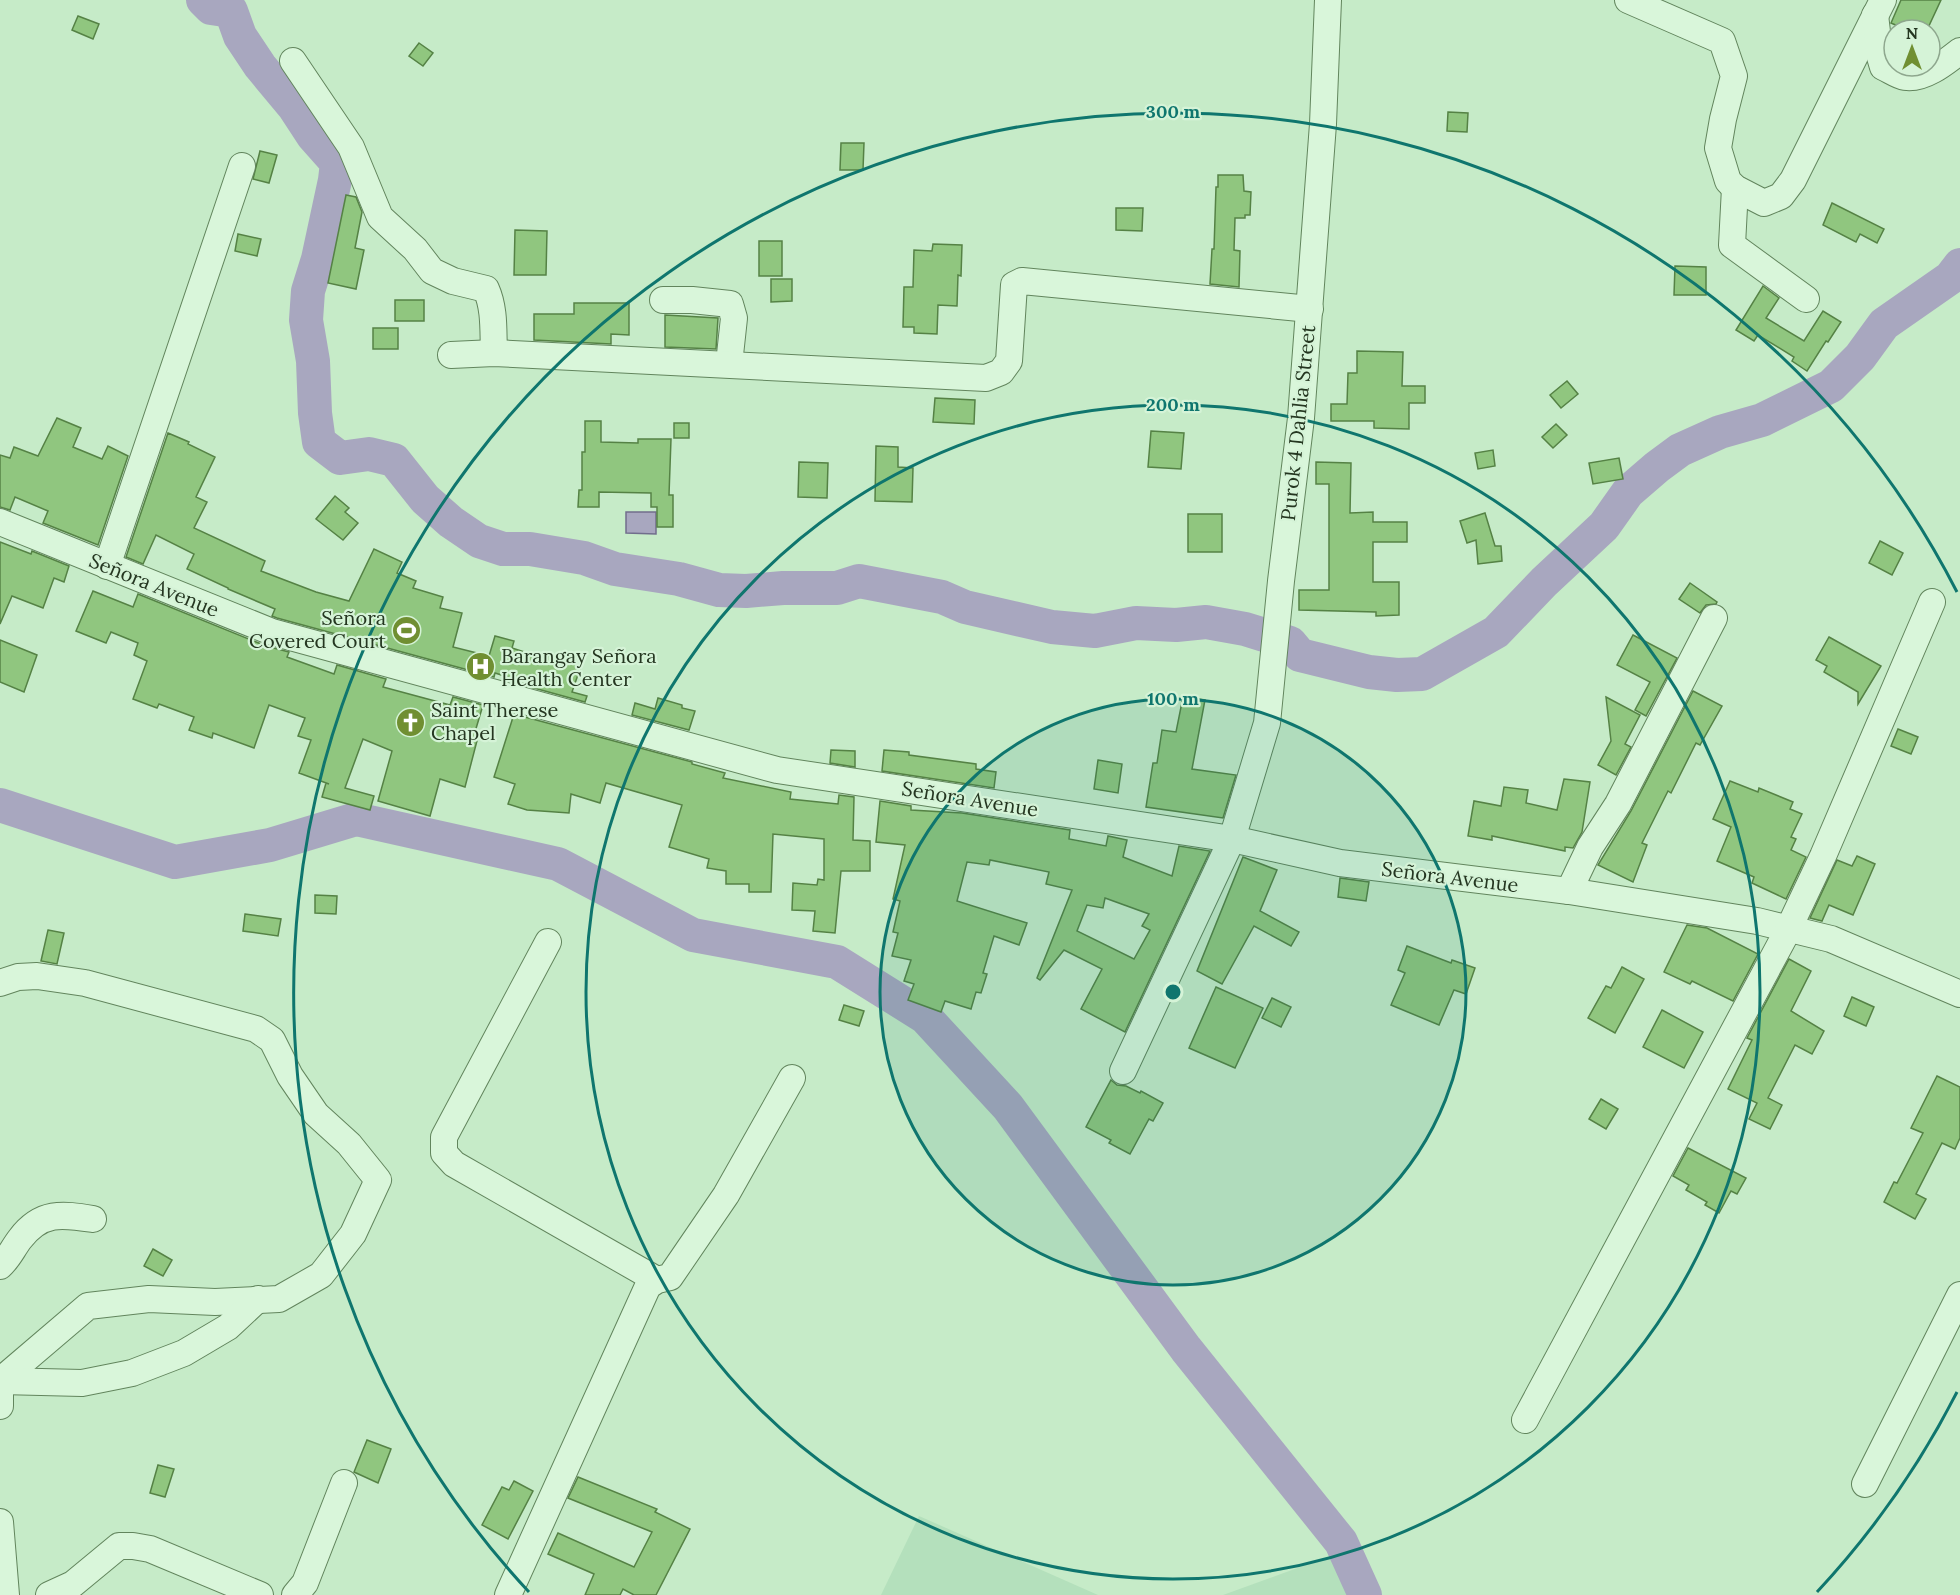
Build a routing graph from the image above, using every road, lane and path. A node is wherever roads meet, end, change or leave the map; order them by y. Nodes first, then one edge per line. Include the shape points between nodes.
1 (1328, 0) edge
2 (1628, 0) edge
3 (1879, 8) edge
4 (1960, 51) edge
5 (293, 61) dead end
6 (242, 166) dead end
7 (1735, 188) junction
8 (1806, 299) dead end
9 (663, 300) dead end
10 (1310, 309) junction
11 (494, 353) junction
12 (451, 355) dead end
13 (729, 364) junction
14 (0, 522) edge
15 (107, 566) junction
16 (1932, 602) dead end
17 (1714, 618) dead end
18 (1232, 839) junction
19 (1569, 891) junction
20 (1788, 930) junction
21 (548, 942) dead end
22 (0, 983) edge
23 (1960, 993) edge
24 (1123, 1071) dead end
25 (792, 1078) dead end
26 (93, 1219) dead end
27 (0, 1266) edge
28 (657, 1280) junction
29 (1960, 1295) edge
30 (258, 1299) junction
31 (0, 1381) edge
32 (0, 1392) edge
33 (0, 1406) edge
34 (1525, 1420) dead end
35 (344, 1483) dead end
36 (1865, 1484) dead end
37 (0, 1522) edge
38 (6, 1595) edge
39 (49, 1595) edge
40 (260, 1595) edge
41 (295, 1595) edge
42 (508, 1595) edge

1 - 10 street, Purok 4 Dahlia Street
2 - 7 street via 1722,41 1734,76 1718,148 1728,181
3 - 4 street via 1883,67 1905,77 1917,75
3 - 7 street via 1794,180 1781,196 1764,203
5 - 11 street via 351,147 380,218 415,249 432,271 486,289 493,310
6 - 15 street
7 - 8 street via 1732,245
9 - 13 street via 730,304 734,318
10 - 13 street via 1022,281 1014,285 1009,361 1001,372 986,378
10 - 18 street, Purok 4 Dahlia Street via 1267,723
11 - 12 street
11 - 13 street
14 - 15 street, Señora Avenue
15 - 18 street, Señora Avenue via 272,632 777,770
16 - 20 street
17 - 19 street
18 - 19 street, Señora Avenue via 1340,863
18 - 24 street, Purok 4 Dahlia Street
19 - 20 street, Señora Avenue via 1757,921
20 - 23 street, Señora Avenue via 1831,939
20 - 34 street
21 - 28 street via 444,1137 444,1153 454,1164
22 - 30 street via 37,976 85,983 256,1029 272,1040 316,1114 349,1144 378,1180 353,1234 321,1275 279,1299
25 - 28 street via 726,1195 670,1277
26 - 27 street via 66,1215 36,1222
28 - 42 street via 648,1286
29 - 36 street
30 - 31 street via 228,1327 184,1353 132,1373 82,1383
30 - 31 street via 149,1299 88,1306
32 - 33 street
35 - 41 street via 305,1582
37 - 38 street
39 - 40 street via 73,1584 119,1546 133,1545

